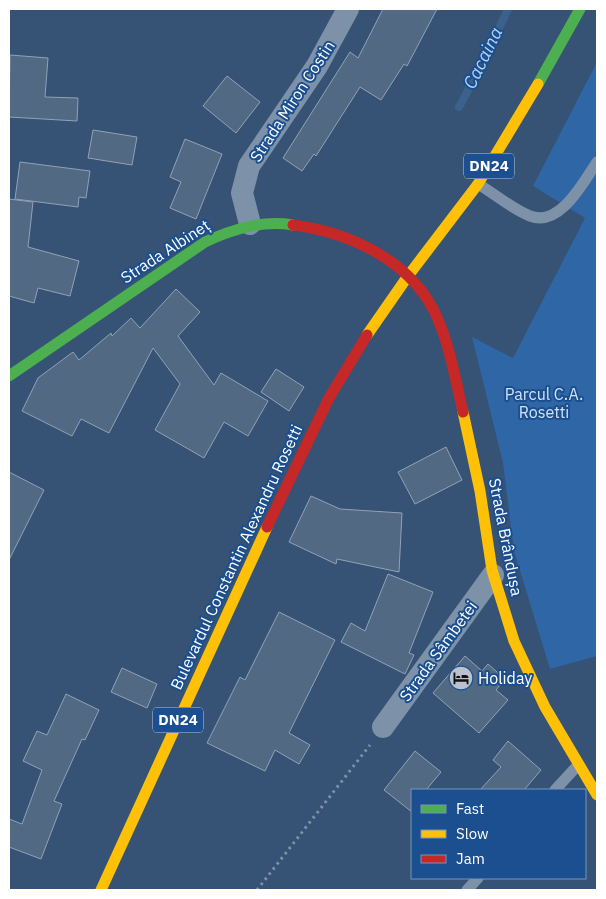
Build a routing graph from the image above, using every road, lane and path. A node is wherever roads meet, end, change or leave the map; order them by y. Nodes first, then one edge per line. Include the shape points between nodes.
1 (348, 9) edge
2 (580, 9) edge
3 (597, 162) edge
4 (478, 184) junction
5 (250, 224) junction
6 (408, 276) junction
7 (9, 376) edge
8 (493, 575) junction
9 (383, 728) joint
10 (578, 765) junction
11 (556, 789) edge
12 (597, 795) edge
13 (477, 879) edge
14 (100, 890) edge
15 (257, 890) edge
16 (467, 890) edge

1 - 5 street, Strada Miron Costin via 317,66 249,166 242,192
2 - 4 street, DN24
3 - 4 lane via 568,204 552,215 532,217
4 - 6 street, DN24
5 - 6 street, Strada Albineț via 305,225 340,235 372,250
5 - 7 street, Strada Albineț via 218,234 188,252
6 - 8 street, Strada Brândușa via 436,314 448,352 476,460
6 - 14 street, Bulevardul Constantin Alexandru Rosetti / DN24 via 329,398
8 - 9 street, Strada Sâmbetei
8 - 10 street, Strada Brândușa via 528,676
9 - 15 path
10 - 11 lane
10 - 12 street, Strada Brândușa
13 - 16 lane

